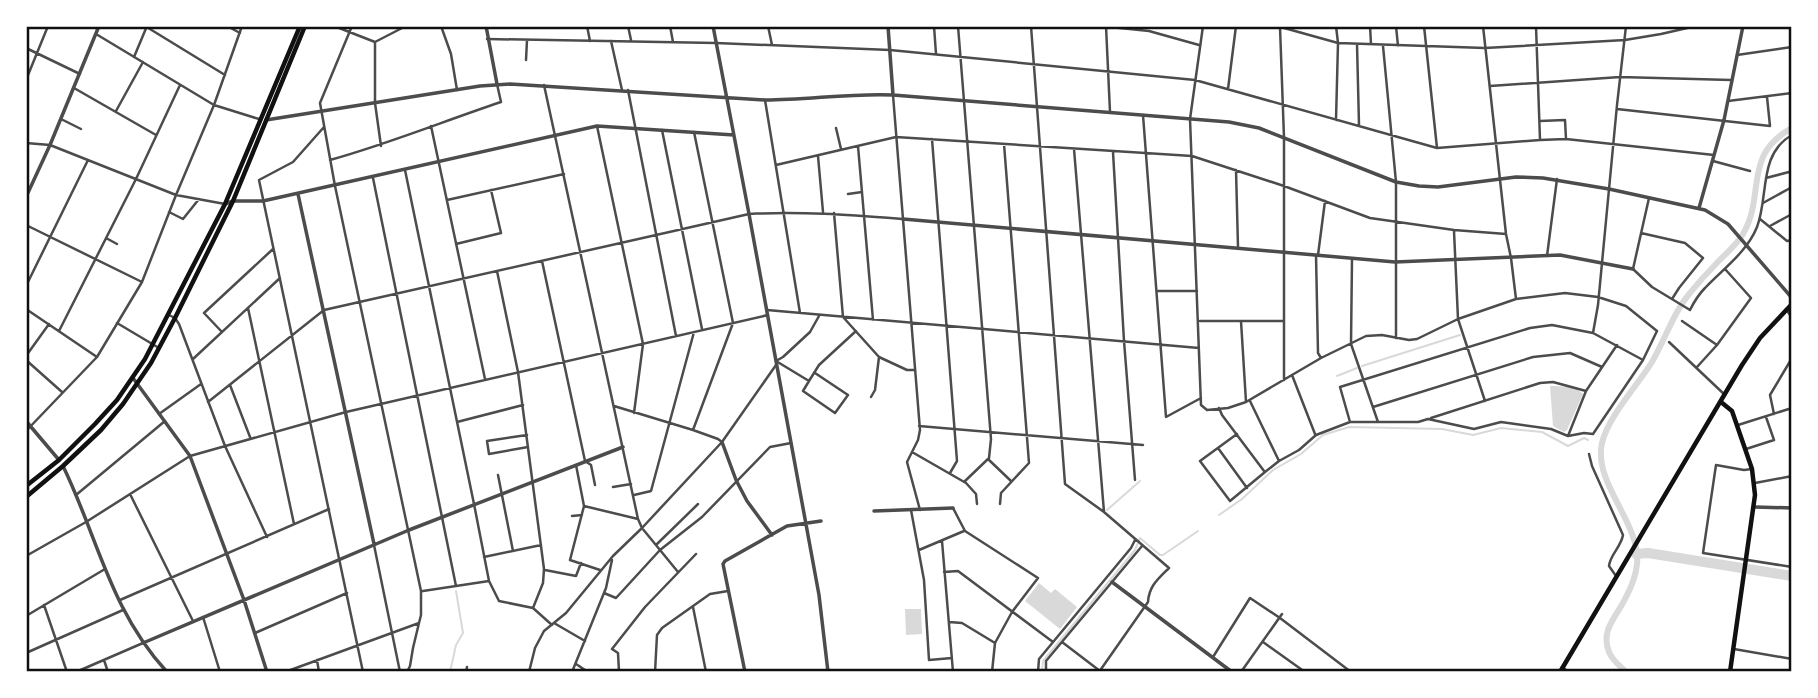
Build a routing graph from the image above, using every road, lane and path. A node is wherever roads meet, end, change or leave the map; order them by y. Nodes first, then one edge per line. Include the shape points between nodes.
1 (48, 26) edge
2 (99, 26) edge
3 (227, 26) edge
4 (242, 26) edge
5 (302, 26) edge
6 (334, 26) edge
7 (352, 26) edge
8 (406, 26) edge
9 (441, 26) edge
10 (486, 26) edge
11 (587, 26) edge
12 (628, 26) edge
13 (670, 26) edge
14 (713, 26) edge
15 (768, 26) edge
16 (888, 26) edge
17 (934, 26) edge
18 (958, 26) edge
19 (1031, 26) edge
20 (1100, 26) edge
21 (1203, 26) edge
22 (1236, 26) edge
23 (1336, 26) edge
24 (1370, 26) edge
25 (1396, 26) edge
26 (1424, 26) edge
27 (1483, 26) edge
28 (1536, 26) edge
29 (1626, 26) edge
30 (1696, 26) edge
31 (1743, 26) edge
32 (147, 27) edge
33 (1106, 27) edge
34 (1279, 27) edge
35 (1149, 29) edge
36 (349, 32) junction
37 (240, 33) junction
38 (96, 34) junction
39 (488, 39) junction
40 (527, 40) junction
41 (1625, 40) junction
42 (590, 41) junction
43 (611, 41) junction
44 (631, 41) junction
45 (375, 42) junction
46 (673, 42) junction
47 (716, 43) junction
48 (1338, 43) junction
49 (1357, 44) junction
50 (1535, 44) junction
51 (772, 45) junction
52 (1371, 45) junction
53 (1201, 46) junction
54 (1383, 46) junction
55 (1398, 46) junction
56 (1426, 47) junction
57 (1792, 47) edge
58 (26, 48) edge
59 (1485, 48) junction
60 (890, 50) junction
61 (37, 54) junction
62 (936, 55) junction
63 (1737, 55) junction
64 (134, 57) junction
65 (961, 57) junction
66 (526, 60) dead end
67 (143, 62) junction
68 (1034, 64) junction
69 (1108, 71) junction
70 (80, 75) junction
71 (225, 75) junction
72 (1620, 78) junction
73 (26, 80) edge
74 (1195, 80) junction
75 (1731, 80) junction
76 (1539, 83) junction
77 (497, 84) junction
78 (180, 85) junction
79 (544, 85) junction
80 (1490, 86) junction
81 (74, 88) junction
82 (1228, 89) junction
83 (457, 90) junction
84 (622, 90) junction
85 (628, 90) junction
86 (1792, 93) edge
87 (893, 95) junction
88 (727, 97) junction
89 (1767, 97) junction
90 (765, 100) junction
91 (964, 101) junction
92 (1728, 101) junction
93 (375, 103) junction
94 (1282, 104) junction
95 (214, 105) junction
96 (1037, 107) junction
97 (1616, 109) junction
98 (116, 111) junction
99 (322, 112) junction
100 (1110, 112) junction
101 (1143, 115) junction
102 (61, 119) junction
103 (1190, 119) junction
104 (264, 120) junction
105 (1336, 120) junction
106 (1724, 120) junction
107 (1539, 121) junction
108 (430, 125) junction
109 (324, 126) junction
110 (597, 126) junction
111 (1359, 126) junction
112 (635, 128) junction
113 (835, 128) dead end
114 (80, 129) dead end
115 (662, 130) junction
116 (694, 132) junction
117 (157, 135) junction
118 (734, 135) junction
119 (1391, 135) junction
120 (1792, 135) edge
121 (555, 136) junction
122 (896, 137) junction
123 (1284, 138) junction
124 (932, 139) junction
125 (1566, 139) junction
126 (1540, 140) junction
127 (967, 142) junction
128 (26, 143) edge
129 (1496, 143) junction
130 (1004, 144) junction
131 (1614, 144) junction
132 (50, 145) junction
133 (381, 146) junction
134 (858, 146) junction
135 (1040, 146) junction
136 (1074, 148) junction
137 (1437, 148) junction
138 (841, 150) junction
139 (1112, 151) junction
140 (1146, 153) junction
141 (1714, 155) junction
142 (818, 156) junction
143 (1192, 156) junction
144 (88, 160) junction
145 (330, 160) junction
146 (1712, 160) junction
147 (438, 162) junction
148 (776, 165) junction
149 (405, 170) junction
150 (1236, 170) junction
151 (1750, 171) dead end
152 (564, 174) junction
153 (1792, 174) edge
154 (373, 178) junction
155 (1766, 178) junction
156 (136, 179) junction
157 (1500, 179) junction
158 (1557, 179) junction
159 (1396, 182) junction
160 (335, 186) junction
161 (1284, 186) junction
162 (1792, 187) edge
163 (1609, 189) junction
164 (491, 190) junction
165 (862, 192) junction
166 (298, 194) junction
167 (848, 194) dead end
168 (176, 195) junction
169 (26, 197) edge
170 (1649, 198) junction
171 (198, 199) junction
172 (446, 200) junction
173 (233, 201) junction
174 (263, 201) junction
175 (1325, 201) junction
176 (1763, 203) junction
177 (225, 204) junction
178 (1699, 208) junction
179 (169, 212) junction
180 (783, 212) junction
181 (823, 213) junction
182 (749, 214) junction
183 (834, 214) junction
184 (1792, 214) edge
185 (864, 216) junction
186 (903, 219) junction
187 (1760, 219) junction
188 (1395, 221) junction
189 (713, 222) junction
190 (939, 222) junction
191 (26, 225) edge
192 (974, 225) junction
193 (1770, 226) junction
194 (1011, 228) junction
195 (682, 229) junction
196 (1454, 230) junction
197 (1047, 231) junction
198 (1641, 233) junction
199 (1081, 234) junction
200 (1506, 234) junction
201 (656, 235) junction
202 (50, 237) junction
203 (106, 238) junction
204 (1117, 238) junction
205 (1792, 240) edge
206 (1153, 241) junction
207 (622, 243) junction
208 (117, 244) dead end
209 (456, 244) junction
210 (1195, 244) junction
211 (1745, 244) junction
212 (273, 248) junction
213 (1238, 248) junction
214 (581, 252) junction
215 (1284, 252) junction
216 (1317, 255) junction
217 (1547, 256) junction
218 (1352, 258) junction
219 (1511, 258) junction
220 (1455, 259) junction
221 (95, 260) junction
222 (542, 261) junction
223 (1395, 262) junction
224 (1602, 262) junction
225 (1633, 269) junction
226 (1725, 269) junction
227 (497, 271) junction
228 (279, 278) junction
229 (463, 278) junction
230 (142, 282) junction
231 (26, 286) edge
232 (429, 286) junction
233 (1157, 291) junction
234 (1197, 291) junction
235 (397, 294) junction
236 (1598, 297) junction
237 (1792, 298) edge
238 (1516, 299) junction
239 (1672, 299) junction
240 (361, 302) junction
241 (1792, 304) edge
242 (248, 308) junction
243 (26, 309) edge
244 (1786, 309) junction
245 (324, 310) junction
246 (767, 313) junction
247 (800, 313) junction
248 (169, 315) junction
249 (819, 315) junction
250 (843, 317) junction
251 (175, 318) junction
252 (1792, 318) edge
253 (1458, 319) junction
254 (873, 320) junction
255 (1198, 321) junction
256 (1241, 321) junction
257 (1284, 321) junction
258 (1682, 321) dead end
259 (117, 323) junction
260 (733, 323) junction
261 (910, 323) junction
262 (49, 324) junction
263 (947, 326) junction
264 (982, 328) junction
265 (703, 330) junction
266 (59, 331) junction
267 (856, 331) junction
268 (222, 332) junction
269 (694, 332) junction
270 (1019, 332) junction
271 (1592, 333) junction
272 (292, 335) junction
273 (1055, 335) junction
274 (676, 336) junction
275 (1090, 338) junction
276 (1396, 338) junction
277 (1124, 341) junction
278 (1669, 342) dead end
279 (643, 344) junction
280 (1351, 344) junction
281 (153, 345) junction
282 (1161, 345) junction
283 (1617, 345) junction
284 (1717, 345) junction
285 (1467, 347) junction
286 (159, 348) junction
287 (1199, 348) junction
288 (603, 353) junction
289 (879, 356) junction
290 (97, 357) junction
291 (26, 358) edge
292 (1321, 358) junction
293 (1792, 358) edge
294 (193, 359) junction
295 (1643, 360) junction
296 (260, 361) junction
297 (564, 362) junction
298 (776, 363) junction
299 (1602, 367) junction
300 (1697, 368) junction
301 (914, 370) junction
302 (519, 372) junction
303 (814, 373) junction
304 (1292, 375) junction
305 (1475, 375) junction
306 (133, 378) junction
307 (485, 380) junction
308 (1284, 380) junction
309 (1364, 380) junction
310 (809, 381) junction
311 (137, 384) junction
312 (201, 384) junction
313 (230, 385) junction
314 (450, 388) junction
315 (1586, 391) junction
316 (62, 392) junction
317 (1725, 395) junction
318 (417, 396) junction
319 (871, 397) dead end
320 (1201, 398) junction
321 (1248, 401) junction
322 (1485, 401) junction
323 (208, 402) junction
324 (1721, 402) junction
325 (382, 404) junction
326 (523, 405) junction
327 (614, 406) junction
328 (1373, 407) junction
329 (1219, 408) junction
330 (1792, 408) edge
331 (346, 412) junction
332 (634, 413) junction
333 (159, 414) junction
334 (1774, 414) junction
335 (1766, 416) junction
336 (1428, 419) junction
337 (26, 421) edge
338 (165, 422) junction
339 (310, 422) junction
340 (457, 422) junction
341 (1350, 422) junction
342 (1378, 422) junction
343 (668, 423) junction
344 (1738, 425) junction
345 (919, 426) junction
346 (31, 427) junction
347 (955, 429) junction
348 (693, 430) junction
349 (26, 431) edge
350 (276, 432) junction
351 (990, 432) junction
352 (1237, 434) junction
353 (527, 435) junction
354 (1027, 435) junction
355 (1316, 435) junction
356 (1568, 436) junction
357 (1062, 438) junction
358 (250, 439) junction
359 (1098, 441) junction
360 (722, 442) junction
361 (791, 443) junction
362 (1132, 444) junction
363 (1143, 445) dead end
364 (225, 446) junction
365 (529, 447) junction
366 (623, 447) junction
367 (1218, 448) junction
368 (1746, 449) junction
369 (912, 452) junction
370 (1588, 454) dead end
371 (190, 456) junction
372 (988, 459) junction
373 (59, 460) junction
374 (586, 461) junction
375 (1279, 461) junction
376 (576, 465) junction
377 (63, 466) junction
378 (1752, 469) junction
379 (1265, 472) junction
380 (950, 473) junction
381 (498, 475) dead end
382 (1792, 476) edge
383 (736, 480) junction
384 (1135, 480) dead end
385 (534, 482) junction
386 (964, 482) junction
387 (1012, 482) junction
388 (1755, 483) junction
389 (631, 484) junction
390 (595, 485) dead end
391 (26, 486) edge
392 (613, 487) dead end
393 (1247, 488) junction
394 (130, 494) junction
395 (502, 494) junction
396 (76, 495) junction
397 (633, 496) junction
398 (26, 497) edge
399 (474, 504) junction
400 (698, 504) dead end
401 (977, 504) dead end
402 (1000, 504) dead end
403 (584, 506) junction
404 (1755, 507) junction
405 (953, 508) joint
406 (1792, 508) edge
407 (329, 509) junction
408 (911, 510) junction
409 (920, 510) junction
410 (874, 511) dead end
411 (1104, 512) junction
412 (582, 515) junction
413 (572, 516) dead end
414 (442, 517) junction
415 (638, 519) junction
416 (821, 521) dead end
417 (86, 522) junction
418 (805, 523) junction
419 (295, 524) junction
420 (642, 528) junction
421 (409, 530) junction
422 (965, 531) junction
423 (772, 535) junction
424 (267, 537) junction
425 (1135, 540) junction
426 (942, 541) junction
427 (374, 545) junction
428 (541, 545) junction
429 (656, 545) junction
430 (1142, 546) junction
431 (660, 550) junction
432 (919, 550) junction
433 (513, 551) junction
434 (227, 554) junction
435 (696, 554) dead end
436 (26, 556) edge
437 (613, 556) junction
438 (484, 557) junction
439 (340, 559) junction
440 (1747, 561) junction
441 (581, 563) junction
442 (1792, 567) edge
443 (105, 569) junction
444 (544, 569) junction
445 (601, 570) junction
446 (944, 572) junction
447 (679, 573) junction
448 (1616, 576) junction
449 (172, 578) junction
450 (488, 580) junction
451 (1112, 582) junction
452 (456, 586) junction
453 (421, 591) junction
454 (728, 591) junction
455 (1249, 592) dead end
456 (347, 593) junction
457 (604, 593) junction
458 (1250, 598) junction
459 (244, 600) junction
460 (119, 601) junction
461 (44, 605) junction
462 (1144, 606) junction
463 (693, 607) junction
464 (533, 608) junction
465 (123, 610) junction
466 (1012, 612) junction
467 (26, 616) edge
468 (1281, 616) junction
469 (202, 617) junction
470 (193, 621) junction
471 (949, 622) junction
472 (419, 623) junction
473 (553, 624) junction
474 (391, 632) junction
475 (255, 633) junction
476 (57, 639) junction
477 (584, 641) junction
478 (1053, 642) junction
479 (1062, 642) junction
480 (1263, 642) junction
481 (143, 643) junction
482 (995, 643) junction
483 (359, 645) junction
484 (1734, 649) junction
485 (26, 653) edge
486 (1213, 657) junction
487 (952, 658) junction
488 (1792, 659) edge
489 (104, 660) junction
490 (317, 660) junction
491 (576, 664) junction
492 (1225, 667) junction
493 (1561, 670) edge
494 (67, 672) edge
495 (76, 672) edge
496 (108, 672) edge
497 (167, 672) edge
498 (220, 672) edge
499 (267, 672) edge
500 (285, 672) edge
501 (319, 672) edge
502 (363, 672) edge
503 (400, 672) edge
504 (408, 672) edge
505 (529, 672) edge
506 (572, 672) edge
507 (588, 672) edge
508 (619, 672) edge
509 (655, 672) edge
510 (706, 672) edge
511 (745, 672) edge
512 (828, 672) edge
513 (953, 672) edge
514 (992, 672) edge
515 (1038, 672) edge
516 (1046, 672) edge
517 (1100, 672) edge
518 (1222, 672) edge
519 (1232, 672) edge
520 (1241, 672) edge
521 (1305, 672) edge
522 (1351, 672) edge
523 (1569, 672) edge
524 (1730, 672) edge

1 - 61 street
2 - 38 street
3 - 37 street
4 - 37 street
5 - 104 main road
6 - 36 street
7 - 36 street
8 - 45 street
9 - 83 street
10 - 39 street
11 - 42 street
12 - 44 street
13 - 46 street
14 - 47 street
15 - 51 street
16 - 60 street
17 - 62 street
18 - 65 street
19 - 68 street
20 - 33 street
21 - 53 street
22 - 82 street
23 - 48 street
24 - 52 street
25 - 55 street
26 - 56 street
27 - 59 street
28 - 50 street
29 - 41 street
30 - 41 street
31 - 63 street
32 - 64 street
32 - 71 street
33 - 35 street
33 - 69 street
34 - 48 street
34 - 94 street
35 - 53 street
36 - 45 street
36 - 99 street via 320,103
37 - 71 street
38 - 64 street
38 - 70 street
39 - 40 street
39 - 77 street
40 - 42 street
40 - 66 street
41 - 50 street
41 - 72 street
42 - 43 street
43 - 44 street
43 - 84 street
44 - 46 street
45 - 93 street
46 - 47 street
47 - 51 street
47 - 88 street
48 - 49 street
48 - 105 street
49 - 52 street
49 - 111 street
50 - 59 street
50 - 76 street
51 - 60 street
52 - 54 street
53 - 74 street
54 - 55 street
54 - 119 street
55 - 56 street
56 - 59 street
56 - 137 street
57 - 63 street
58 - 61 street
59 - 80 street
60 - 62 street
60 - 87 street
61 - 70 street
61 - 73 street
62 - 65 street
63 - 75 street
64 - 67 street
65 - 68 street
65 - 91 street
67 - 78 street
67 - 98 street
68 - 69 street
68 - 96 street
69 - 74 street
69 - 100 street
70 - 81 street
71 - 95 street
72 - 75 street
72 - 76 street
72 - 97 street
74 - 82 street
74 - 103 street
75 - 92 street
76 - 80 street
76 - 107 street
77 - 79 street
77 - 83 street
77 - 108 street via 500,102
78 - 95 street
78 - 117 street
79 - 84 street
79 - 121 street
80 - 129 street
81 - 98 street
81 - 102 street
82 - 94 street
83 - 93 street
84 - 85 street
85 - 88 street
85 - 112 street
86 - 89 street
87 - 90 street
87 - 91 street
87 - 122 street
88 - 90 street
88 - 118 street
89 - 92 street
89 - 106 street via 1770,126
90 - 148 street
91 - 96 street
91 - 127 street
92 - 106 street
93 - 99 street
93 - 133 street
94 - 105 street
94 - 123 street
95 - 104 street
95 - 168 street
96 - 100 street
96 - 135 street
97 - 106 street
97 - 131 street
98 - 117 street
99 - 104 street
99 - 109 street
100 - 101 street
101 - 103 street
101 - 140 street
102 - 114 street
102 - 132 street
103 - 123 street via 1244,125
103 - 143 street
104 - 173 main road
104 - 177 main road
105 - 111 street
106 - 141 street
107 - 125 street via 1565,120
107 - 126 street
108 - 133 street
108 - 147 street
109 - 145 street
109 - 174 street via 293,162 259,180
110 - 112 street
110 - 121 street
110 - 207 street
111 - 119 street
112 - 115 street
112 - 201 street
113 - 138 street
115 - 116 street
115 - 195 street
116 - 118 street
116 - 189 street
117 - 156 street
118 - 182 street
119 - 137 street
119 - 159 street
120 - 155 street via 1771,155
121 - 147 street
121 - 152 street
122 - 124 street
122 - 134 street
122 - 186 street
123 - 159 street
123 - 161 street
124 - 127 street
124 - 190 street
125 - 126 street
125 - 131 street
126 - 129 street
127 - 130 street
127 - 192 street
128 - 132 street
129 - 137 street
129 - 157 street
130 - 135 street
130 - 194 street
131 - 141 street
131 - 163 street
132 - 144 street
132 - 169 street
133 - 145 street
134 - 138 street
134 - 165 street
135 - 136 street
135 - 197 street
136 - 139 street
136 - 199 street
138 - 142 street
139 - 140 street
139 - 204 street
140 - 143 street
140 - 206 street
141 - 146 street
142 - 148 street
142 - 181 street
143 - 150 street
143 - 210 street
144 - 156 street
144 - 202 street
145 - 160 street
146 - 151 street
146 - 178 street
147 - 149 street
147 - 172 street
148 - 180 street
149 - 154 street
149 - 232 street
150 - 161 street
150 - 213 street
152 - 164 street
152 - 214 street
153 - 155 street
154 - 160 street
154 - 235 street
155 - 176 street
156 - 168 street
156 - 203 street
157 - 158 street
157 - 159 street via 1438,187
157 - 200 street
158 - 163 street
158 - 217 street
159 - 188 street
160 - 166 street
160 - 240 street
161 - 175 street
161 - 215 street
162 - 176 street
163 - 170 street
163 - 224 street
164 - 172 street
164 - 209 street via 501,233
165 - 167 street
165 - 185 street
166 - 174 street
166 - 245 street
168 - 171 street
168 - 179 street
170 - 178 street
170 - 198 street
171 - 177 street
171 - 179 street via 183,219
172 - 209 street
173 - 174 street
173 - 177 street
173 - 251 main road
174 - 212 street
175 - 188 street via 1370,218
175 - 216 street
176 - 187 street
177 - 248 main road
178 - 211 street via 1717,216
179 - 230 street
180 - 181 street
180 - 182 street
180 - 247 street
181 - 183 street
182 - 189 street
182 - 246 street
183 - 185 street
183 - 250 street
184 - 193 street
185 - 186 street
185 - 254 street
186 - 190 street
186 - 261 street
187 - 193 street
187 - 211 street
188 - 196 street
188 - 223 street
189 - 195 street
189 - 260 street
190 - 192 street
190 - 263 street
191 - 202 street
192 - 194 street
192 - 264 street
193 - 205 street via 1787,241
194 - 197 street
194 - 270 street
195 - 201 street
195 - 265 street
196 - 200 street
196 - 220 street
197 - 199 street
197 - 273 street
198 - 225 street
198 - 239 street via 1685,243 1703,258
199 - 204 street
199 - 275 street
200 - 219 street
201 - 207 street
201 - 274 street
202 - 221 street
202 - 231 street
203 - 208 street
203 - 221 street
204 - 206 street
204 - 277 street
206 - 210 street
206 - 233 street
207 - 214 street
207 - 279 street
209 - 229 street
210 - 213 street
210 - 234 street
211 - 226 street
211 - 237 street
212 - 228 street
212 - 268 street via 204,313
213 - 215 street
214 - 222 street
214 - 288 street
215 - 216 street
215 - 257 street
216 - 218 street
216 - 292 street
217 - 219 street
217 - 224 street
218 - 223 street
218 - 280 street
219 - 220 street
219 - 238 street
220 - 223 street
220 - 253 street
221 - 230 street
221 - 266 street
222 - 227 street
222 - 297 street
223 - 276 street
224 - 225 street
224 - 236 street
225 - 239 street
226 - 239 street via 1689,310
226 - 284 street via 1751,298
227 - 229 street
227 - 302 street
228 - 242 street
228 - 272 street
229 - 232 street
229 - 307 street
230 - 259 street
232 - 235 street
232 - 314 street
233 - 234 street
233 - 282 street
234 - 255 street
235 - 240 street
235 - 318 street
236 - 238 street via 1565,293
236 - 271 street
236 - 295 street via 1626,306 1657,331
238 - 253 street
240 - 245 street
240 - 325 street
241 - 244 main road
242 - 268 street
242 - 296 street
243 - 262 street
244 - 252 street
244 - 317 main road via 1750,352
245 - 272 street
245 - 331 street
246 - 247 street
246 - 260 street
246 - 298 street
247 - 249 street
248 - 251 street
248 - 281 main road
249 - 250 street
249 - 298 street via 810,332
250 - 254 street
250 - 267 street
251 - 286 main road
251 - 294 street
253 - 276 street via 1422,337
253 - 285 street
254 - 261 street
255 - 256 street
255 - 287 street
256 - 257 street
256 - 321 street
257 - 308 street
258 - 284 street
259 - 281 street
259 - 290 street
260 - 265 street
260 - 348 street
261 - 263 street
261 - 301 street
262 - 266 street
262 - 291 street
263 - 264 street
263 - 347 street
264 - 270 street
264 - 351 street
265 - 269 street
266 - 290 street
267 - 289 street
267 - 303 street
268 - 294 street
269 - 274 street
269 - 343 street
270 - 273 street
270 - 354 street
271 - 283 street
271 - 285 street via 1552,325
272 - 296 street
272 - 339 street
273 - 275 street
273 - 357 street
274 - 279 street
275 - 277 street
275 - 359 street
276 - 280 street via 1366,336
277 - 282 street
277 - 362 street
278 - 300 street
279 - 288 street
279 - 332 street
280 - 292 street
280 - 309 street
281 - 286 street
281 - 306 main road
282 - 287 street
282 - 320 street via 1166,417
283 - 295 street
283 - 299 street
284 - 300 street
285 - 305 street
285 - 309 street
286 - 311 main road
287 - 320 street
288 - 297 street
288 - 327 street
289 - 301 street
289 - 319 street
290 - 316 street
291 - 316 street
292 - 304 street
293 - 334 street via 1770,395
294 - 312 street
295 - 356 street via 1593,434
296 - 313 street
296 - 350 street
297 - 302 street
297 - 374 street
298 - 310 street
298 - 360 street
298 - 361 street
299 - 305 street via 1570,353
299 - 315 street
300 - 317 street
301 - 345 street
302 - 307 street
302 - 326 street
303 - 310 street
303 - 310 street via 848,395 835,413 803,391
304 - 308 street
304 - 355 street
305 - 322 street
305 - 328 street
306 - 311 street
306 - 373 main road via 109,410
307 - 314 street
308 - 321 street
309 - 328 street
309 - 341 street via 1340,387
311 - 333 street
311 - 377 main road via 101,430
312 - 323 street
312 - 333 street
313 - 323 street
313 - 358 street
314 - 318 street
314 - 340 street
315 - 322 street via 1540,383
315 - 356 street
316 - 346 street
317 - 324 main road
318 - 325 street
318 - 414 street
320 - 329 street via 1207,410
321 - 329 street
321 - 375 street
322 - 336 street
323 - 364 street
324 - 344 main road
324 - 448 main road
325 - 331 street
325 - 421 street
326 - 340 street
326 - 353 street
327 - 332 street
327 - 366 street
328 - 342 street
329 - 352 street
330 - 334 street
331 - 339 street
331 - 427 street
332 - 343 street
333 - 338 street
334 - 335 street
335 - 344 street
335 - 368 street via 1774,440
336 - 342 street
336 - 356 street via 1474,429 1501,422
337 - 346 street
338 - 371 street
338 - 396 street
339 - 350 street
339 - 407 street
340 - 399 street
341 - 342 street
341 - 355 street
343 - 348 street
343 - 397 street via 651,491
344 - 368 main road
345 - 347 street
345 - 369 street
346 - 349 street
346 - 373 street
347 - 351 street
347 - 380 street via 957,461
348 - 360 street
350 - 358 street
350 - 419 street
351 - 354 street
351 - 372 street
352 - 367 street
352 - 379 street
353 - 365 street
353 - 365 street via 487,441 489,454
354 - 357 street
354 - 387 street via 1029,463
355 - 375 street
357 - 359 street
357 - 411 street via 1065,484
358 - 364 street
359 - 362 street
359 - 411 street
360 - 383 street
360 - 420 street
361 - 383 street via 770,447
361 - 418 street
362 - 363 street
362 - 384 street
364 - 371 street
364 - 424 street
365 - 385 street
366 - 374 street
366 - 389 street
367 - 393 street
367 - 393 street via 1200,461 1230,501
368 - 378 main road
369 - 380 street
369 - 409 street via 907,461
370 - 448 street via 1623,535 1609,562
371 - 394 street
371 - 434 street
372 - 386 street
372 - 387 street
373 - 377 street
373 - 391 main road
374 - 376 street
374 - 390 street
375 - 379 street
376 - 385 street
376 - 403 street
377 - 396 street
377 - 398 main road
378 - 388 main road
378 - 440 street via 1716,465 1703,553
379 - 393 street
380 - 386 street
381 - 395 street
382 - 388 street
383 - 423 street
383 - 431 street via 702,517
385 - 395 street
385 - 428 street
386 - 401 street via 976,494
387 - 402 street via 1001,493
388 - 404 main road
389 - 392 street
389 - 397 street
394 - 417 street
394 - 449 street
395 - 399 street
395 - 433 street
396 - 417 street
397 - 415 street
399 - 414 street
399 - 438 street
400 - 429 street
403 - 412 street
403 - 415 street
404 - 406 street
404 - 440 main road
405 - 409 street
405 - 422 street
407 - 419 street
407 - 439 street
408 - 409 street
408 - 410 street
408 - 432 street
411 - 425 street
412 - 413 street
412 - 441 street via 570,560
414 - 421 street
414 - 452 street
415 - 420 street
416 - 418 street
417 - 436 street
417 - 443 street
418 - 423 street
418 - 512 street
419 - 424 street
420 - 429 street
420 - 437 street
421 - 427 street
421 - 453 street
422 - 426 street
422 - 466 street via 1038,578
423 - 454 street via 725,561
424 - 434 street
425 - 430 street
425 - 478 street
426 - 432 street
426 - 446 street
427 - 439 street
427 - 474 street
428 - 433 street
428 - 444 street
429 - 431 street
430 - 451 street
430 - 462 street via 1168,568 1154,583
431 - 447 street
431 - 457 street via 617,598
432 - 487 street via 929,660
433 - 438 street
434 - 449 street
434 - 459 street
435 - 447 street
437 - 445 street
437 - 457 street
438 - 450 street
439 - 456 street
439 - 459 street
440 - 442 street
440 - 484 main road
441 - 444 street via 576,576
441 - 445 street
443 - 460 street
443 - 461 street
444 - 464 street
445 - 473 street
446 - 466 street via 958,572
446 - 471 street
447 - 508 street via 612,649 618,653
448 - 493 main road
449 - 460 street
449 - 470 street
450 - 452 street
450 - 464 street via 499,601
451 - 462 street
451 - 479 street
452 - 453 street
453 - 472 street
454 - 463 street via 710,594
454 - 511 street
455 - 458 street
456 - 475 street
456 - 483 street
457 - 477 street
458 - 468 street
458 - 486 street
459 - 469 street
459 - 475 street
460 - 465 street
461 - 467 street
461 - 476 street
462 - 486 street
462 - 517 street
463 - 509 street via 657,635
463 - 510 street
464 - 473 street
465 - 476 street
465 - 481 street
466 - 478 street
466 - 482 street
468 - 480 street
468 - 522 street
469 - 470 street
469 - 498 street
470 - 481 street
471 - 482 street via 962,623
471 - 487 street
472 - 474 street
472 - 504 street
473 - 477 street
473 - 505 street via 544,631
474 - 483 street
474 - 503 street
475 - 499 street
476 - 485 street
476 - 494 street
477 - 491 street
478 - 515 street via 1039,659
479 - 516 street via 1046,661
479 - 517 street
480 - 520 street
480 - 521 street
481 - 489 street
481 - 497 street
482 - 514 street
483 - 490 street
483 - 502 street
484 - 488 street
484 - 524 main road
486 - 492 street
487 - 513 street
489 - 495 street
489 - 496 street
490 - 500 street
490 - 501 street
491 - 506 street
491 - 507 street
492 - 518 street
492 - 519 street
493 - 523 street

